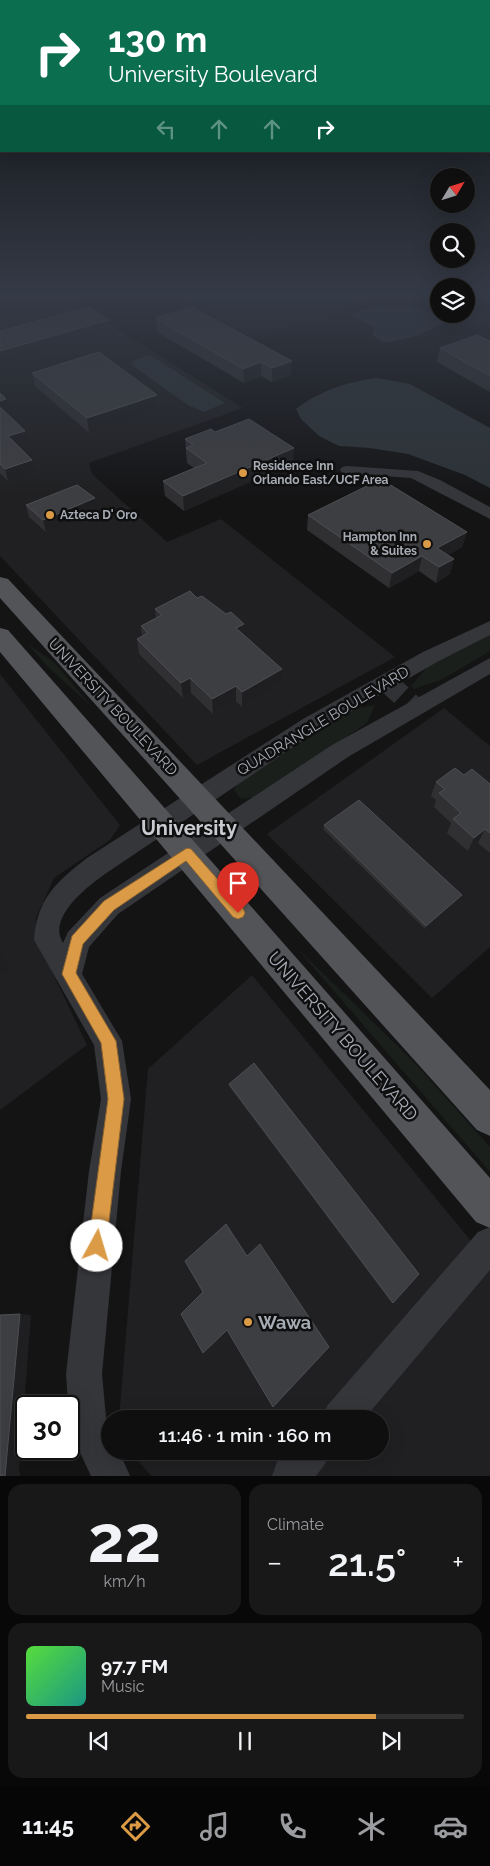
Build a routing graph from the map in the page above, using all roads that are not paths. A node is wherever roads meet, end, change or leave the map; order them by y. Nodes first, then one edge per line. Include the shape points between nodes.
1 (347, 470) dead end
2 (490, 514) edge
3 (0, 584) edge
4 (490, 627) edge
5 (0, 636) edge
6 (490, 665) edge
7 (196, 798) junction
8 (160, 823) junction
9 (225, 829) junction
10 (187, 853) junction
11 (69, 974) junction
12 (490, 1117) edge
13 (490, 1208) edge
14 (490, 1244) edge
15 (348, 1410) edge
16 (304, 1460) edge
17 (111, 1476) edge
18 (291, 1476) edge

1 - 2 street via 413,474
3 - 7 main road, UNIVERSITY BOULEVARD
4 - 7 street, QUADRANGLE BOULEVARD via 310,725
5 - 8 main road, UNIVERSITY BOULEVARD
6 - 9 street via 340,751
7 - 8 street, QUADRANGLE BOULEVARD
7 - 9 main road, UNIVERSITY BOULEVARD
8 - 10 main road, UNIVERSITY BOULEVARD
8 - 11 street, QUADRANGLE BOULEVARD via 66,889 48,921 47,940
9 - 10 street
9 - 12 main road, UNIVERSITY BOULEVARD
10 - 11 street via 109,906 77,941
10 - 13 main road, UNIVERSITY BOULEVARD
11 - 17 street, QUADRANGLE BOULEVARD via 108,1041 116,1099 105,1171 84,1374 89,1432
14 - 15 street
16 - 18 street

